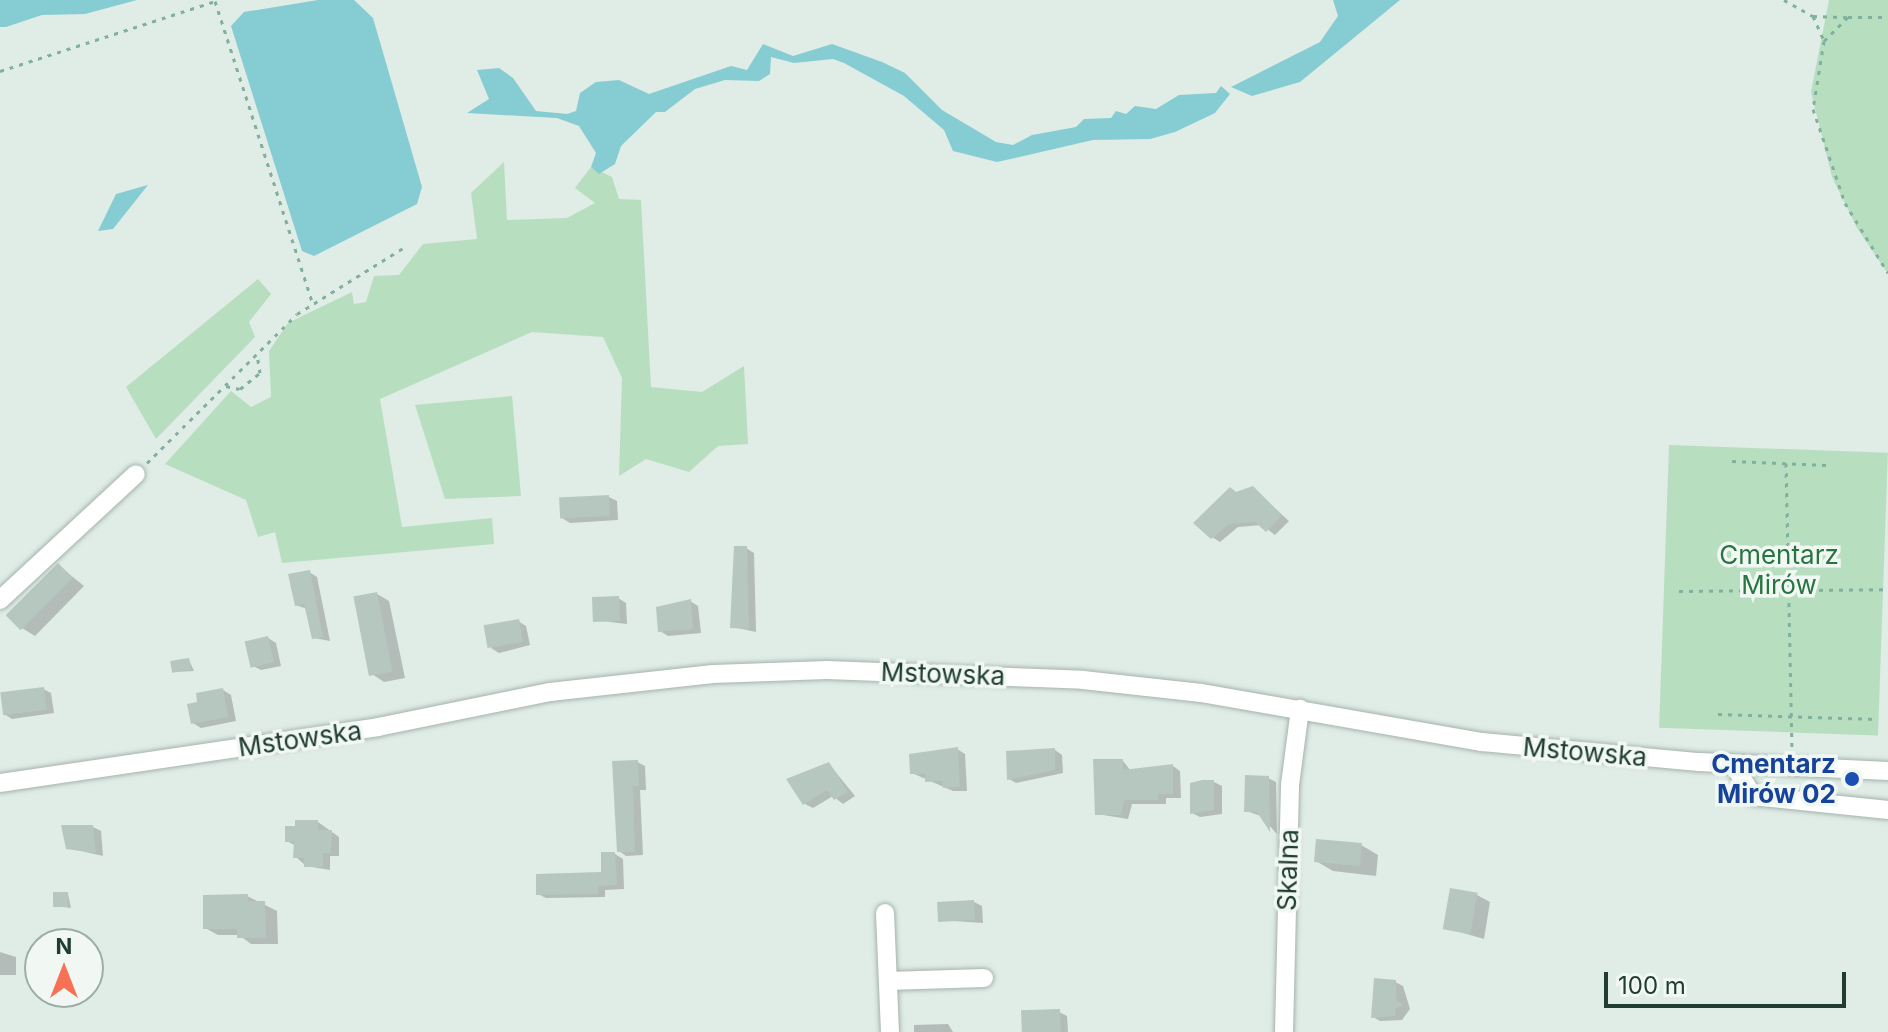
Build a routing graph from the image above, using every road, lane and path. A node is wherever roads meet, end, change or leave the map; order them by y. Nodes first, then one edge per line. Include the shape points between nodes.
1 (217, 0) edge
2 (1784, 0) edge
3 (1813, 16) junction
4 (1848, 17) junction
5 (1888, 17) edge
6 (1824, 41) junction
7 (0, 71) edge
8 (403, 248) dead end
9 (1888, 273) edge
10 (313, 304) junction
11 (257, 354) junction
12 (225, 386) junction
13 (1732, 461) dead end
14 (1786, 463) junction
15 (1826, 465) dead end
16 (136, 474) joint
17 (1888, 589) edge
18 (1789, 590) junction
19 (1679, 591) dead end
20 (0, 600) edge
21 (1300, 709) junction
22 (1718, 714) dead end
23 (1791, 716) junction
24 (1877, 719) dead end
25 (1733, 764) junction
26 (1793, 767) junction
27 (1888, 771) edge
28 (0, 783) edge
29 (1888, 810) edge
30 (885, 913) dead end
31 (984, 978) dead end
32 (888, 981) junction
33 (890, 1032) edge
34 (1284, 1032) edge

1 - 7 path
1 - 10 path
2 - 3 path
3 - 4 path
3 - 6 path
4 - 5 path
4 - 6 path
6 - 9 path via 1813,109 1845,203
8 - 10 path
10 - 11 path
11 - 12 path
11 - 12 path via 260,373 240,389
12 - 16 path
13 - 14 path
14 - 15 path
14 - 18 path
16 - 20 street
17 - 18 path
18 - 19 path
18 - 23 path
21 - 25 street, Mstowska via 1482,742
21 - 28 street, Mstowska via 1083,680 843,670 713,674 550,692 378,727
21 - 34 street, Skalna via 1290,785
22 - 23 path
23 - 24 path
23 - 26 path
25 - 26 street, Mstowska
25 - 29 street via 1753,796
26 - 27 street, Mstowska
30 - 32 street
31 - 32 street
32 - 33 street

